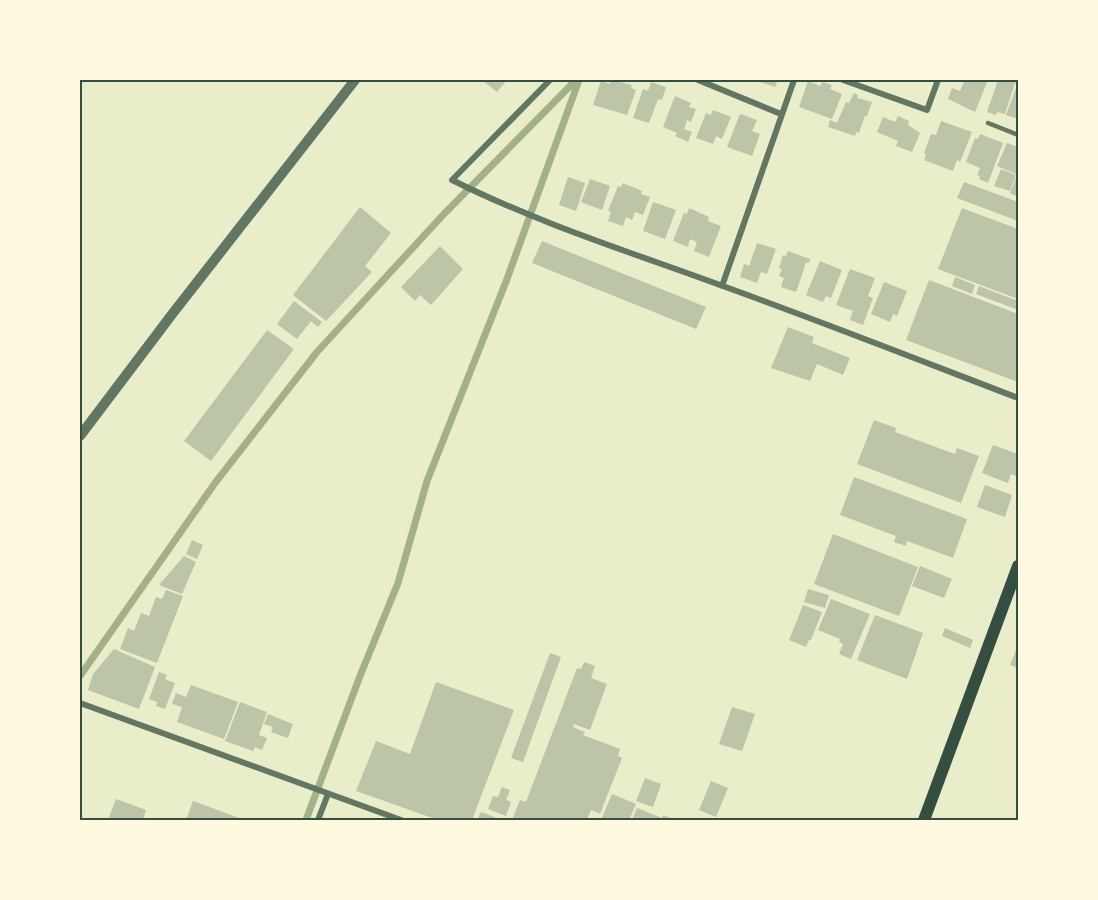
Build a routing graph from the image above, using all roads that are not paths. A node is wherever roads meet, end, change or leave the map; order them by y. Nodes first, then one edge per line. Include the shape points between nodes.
1 (355, 80) edge
2 (550, 80) edge
3 (698, 80) edge
4 (794, 80) edge
5 (843, 80) edge
6 (938, 80) edge
7 (781, 114) junction
8 (988, 123) dead end
9 (1018, 135) edge
10 (722, 286) junction
11 (1018, 398) edge
12 (80, 436) edge
13 (1018, 566) edge
14 (80, 703) edge
15 (328, 794) junction
16 (318, 820) edge
17 (400, 820) edge
18 (924, 820) edge

1 - 12 street
2 - 10 street via 453,180 538,218
3 - 7 street
4 - 7 street
5 - 6 street via 927,110
7 - 10 street
8 - 9 lane
10 - 11 street
13 - 18 main road
14 - 15 street
15 - 16 street
15 - 17 street

